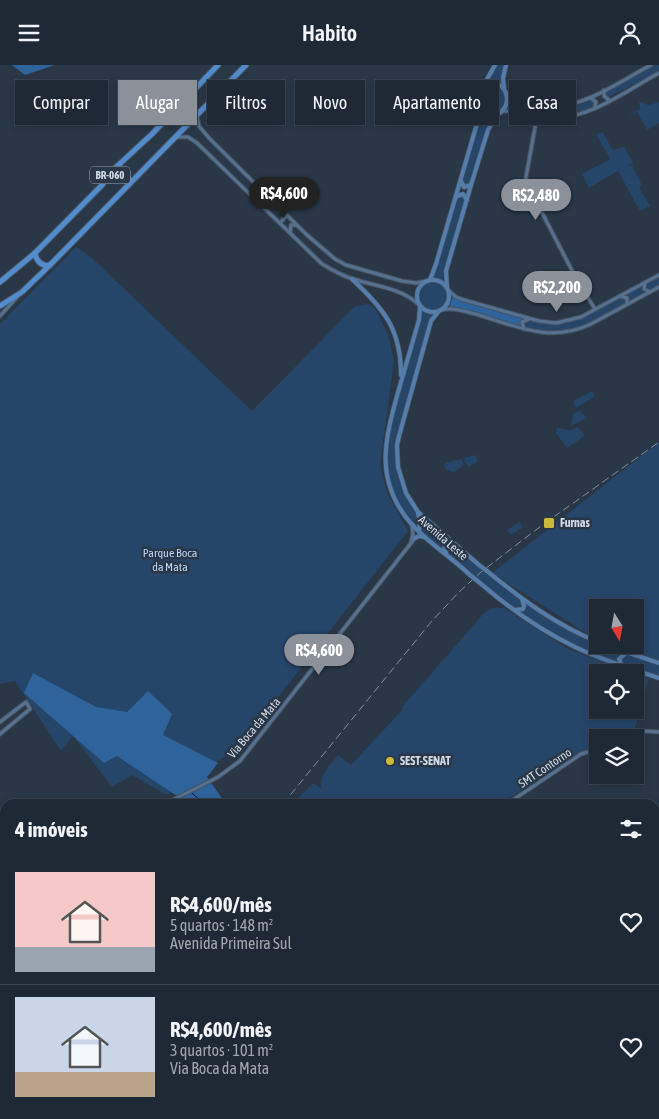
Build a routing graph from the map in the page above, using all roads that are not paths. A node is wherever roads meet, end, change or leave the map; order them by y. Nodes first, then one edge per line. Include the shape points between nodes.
1 (218, 65) edge
2 (246, 65) edge
3 (495, 65) edge
4 (506, 65) edge
5 (651, 65) edge
6 (659, 73) edge
7 (487, 80) edge
8 (499, 85) edge
9 (505, 90) junction
10 (604, 90) junction
11 (507, 95) junction
12 (590, 98) junction
13 (609, 100) junction
14 (595, 108) junction
15 (502, 111) junction
16 (509, 111) edge
17 (499, 113) edge
18 (197, 114) joint
19 (576, 115) edge
20 (186, 125) edge
21 (477, 125) edge
22 (491, 125) edge
23 (536, 125) edge
24 (175, 137) junction
25 (112, 171) junction
26 (461, 181) junction
27 (471, 185) junction
28 (128, 186) junction
29 (457, 196) junction
30 (467, 200) junction
31 (287, 215) junction
32 (280, 223) junction
33 (297, 225) junction
34 (290, 233) junction
35 (35, 253) junction
36 (50, 265) junction
37 (659, 275) edge
38 (352, 279) junction
39 (428, 281) junction
40 (0, 282) edge
41 (645, 283) junction
42 (659, 287) edge
43 (448, 289) junction
44 (22, 292) junction
45 (650, 292) junction
46 (620, 296) junction
47 (419, 305) junction
48 (626, 305) junction
49 (0, 306) edge
50 (595, 309) junction
51 (440, 311) junction
52 (0, 315) edge
53 (529, 319) junction
54 (524, 329) junction
55 (401, 379) junction
56 (418, 512) junction
57 (412, 524) junction
58 (419, 531) junction
59 (426, 537) junction
60 (415, 538) junction
61 (452, 542) junction
62 (409, 544) junction
63 (450, 558) junction
64 (522, 599) junction
65 (513, 610) junction
66 (589, 638) edge
67 (625, 654) edge
68 (629, 654) edge
69 (659, 663) edge
70 (617, 664) edge
71 (621, 664) edge
72 (644, 673) edge
73 (659, 678) edge
74 (0, 722) edge
75 (644, 731) edge
76 (659, 732) edge
77 (0, 734) edge
78 (589, 752) edge
79 (174, 799) edge
80 (514, 799) edge

1 - 25 highway, BR-060
2 - 18 highway, BR-060
3 - 7 main road
4 - 9 main road
5 - 10 main road
6 - 13 main road
8 - 9 main road
9 - 11 main road
10 - 12 main road
10 - 13 main road via 604,97
11 - 12 main road via 517,101 548,107 568,106
11 - 15 main road
12 - 14 main road via 596,102
13 - 14 main road
14 - 19 main road
15 - 16 main road
15 - 17 main road
18 - 31 main road via 201,129
20 - 24 highway, BR-060
21 - 26 main road
22 - 27 main road
23 - 50 main road via 526,182
24 - 28 highway, BR-060
24 - 32 main road via 192,139
25 - 28 highway via 120,171 128,180
25 - 35 highway, BR-060
26 - 27 main road via 464,187
26 - 29 main road
27 - 30 main road
28 - 36 highway, BR-060
29 - 30 main road via 463,194
29 - 39 main road
30 - 43 main road via 446,271
31 - 32 main road
31 - 33 main road
32 - 34 main road
33 - 34 main road via 291,225
33 - 39 main road via 339,262 402,281
34 - 38 main road via 322,264
35 - 36 highway via 42,265
35 - 40 highway, BR-060
36 - 44 highway, BR-060
37 - 41 main road
38 - 47 main road via 406,295
38 - 55 main road via 379,306 394,329 401,354
39 - 43 main road via 438,280
39 - 47 main road via 420,286 417,293
41 - 45 main road via 644,289
41 - 46 main road
42 - 45 main road
43 - 51 main road via 448,302
43 - 53 main road via 464,300
44 - 49 highway, BR-060
44 - 52 main road
45 - 48 main road
46 - 48 main road via 627,298
46 - 50 main road
47 - 51 main road via 430,313
47 - 55 main road, Avenida Leste via 419,320
48 - 54 main road via 573,331 552,334
50 - 53 main road via 565,321 550,323
51 - 54 main road via 456,309
51 - 56 main road, Avenida Leste via 431,321 397,445 403,487
53 - 54 main road via 522,322
55 - 57 main road, Avenida Leste via 387,430 384,456 393,495
56 - 58 main road
56 - 61 main road, Avenida Leste
57 - 58 main road, Avenida Leste
57 - 62 main road, Via Boca da Mata via 413,535
58 - 59 main road, Avenida Leste
58 - 60 main road, Via Boca da Mata
59 - 60 main road
59 - 63 main road, Avenida Leste
60 - 62 main road, Via Boca da Mata
61 - 63 main road via 444,548
61 - 64 main road, Avenida Leste, bridge
62 - 79 main road, Via Boca da Mata via 240,761 207,783
63 - 65 main road, Avenida Leste, bridge
64 - 65 main road via 523,609
64 - 66 main road, Avenida Leste
65 - 70 main road, Avenida Leste via 564,642
67 - 71 main road via 619,659
68 - 69 main road
72 - 73 main road, Avenida Leste
74 - 77 main road via 26,702 30,709
75 - 76 main road
78 - 80 main road, SMT Contorno

